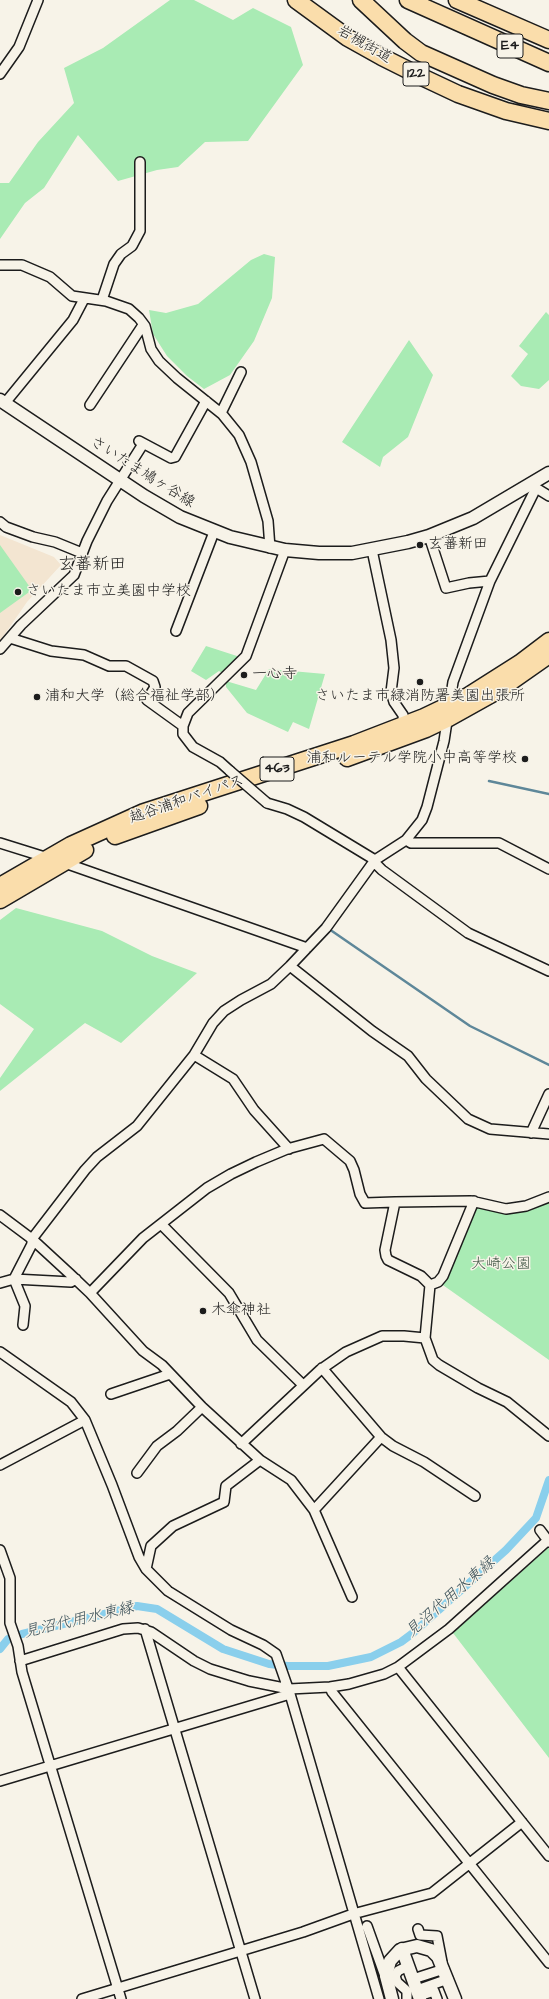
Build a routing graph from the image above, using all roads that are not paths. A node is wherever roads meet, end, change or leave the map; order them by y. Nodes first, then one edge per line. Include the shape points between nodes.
1 (38, 0) edge
2 (296, 0) edge
3 (361, 0) edge
4 (408, 0) edge
5 (457, 0) edge
6 (549, 40) edge
7 (549, 63) edge
8 (0, 74) edge
9 (549, 101) edge
10 (506, 110) junction
11 (549, 121) edge
12 (549, 126) edge
13 (140, 162) dead end
14 (0, 265) edge
15 (84, 299) junction
16 (102, 300) junction
17 (143, 325) junction
18 (241, 372) dead end
19 (206, 401) junction
20 (2, 402) edge
21 (90, 405) dead end
22 (221, 412) junction
23 (549, 473) edge
24 (120, 479) junction
25 (535, 486) junction
26 (549, 496) edge
27 (0, 522) edge
28 (214, 532) junction
29 (429, 536) junction
30 (270, 548) junction
31 (285, 550) junction
32 (372, 550) junction
33 (82, 553) junction
34 (490, 581) junction
35 (176, 631) dead end
36 (10, 638) junction
37 (549, 641) edge
38 (0, 649) edge
39 (549, 655) edge
40 (448, 712) junction
41 (182, 726) junction
42 (404, 726) junction
43 (406, 840) junction
44 (0, 843) edge
45 (47, 857) junction
46 (374, 861) junction
47 (63, 862) junction
48 (549, 869) edge
49 (0, 886) edge
50 (0, 900) edge
51 (308, 948) junction
52 (290, 966) junction
53 (549, 971) edge
54 (194, 1055) junction
55 (549, 1094) edge
56 (531, 1133) junction
57 (549, 1134) edge
58 (289, 1149) junction
59 (549, 1197) edge
60 (395, 1202) junction
61 (474, 1202) junction
62 (0, 1215) edge
63 (161, 1224) junction
64 (32, 1239) junction
65 (14, 1279) junction
66 (76, 1279) junction
67 (0, 1283) edge
68 (430, 1285) junction
69 (90, 1293) junction
70 (23, 1325) dead end
71 (425, 1338) junction
72 (0, 1352) edge
73 (322, 1368) junction
74 (170, 1374) junction
75 (303, 1385) junction
76 (111, 1394) dead end
77 (202, 1407) junction
78 (85, 1420) junction
79 (549, 1436) edge
80 (381, 1437) junction
81 (241, 1444) junction
82 (260, 1460) junction
83 (0, 1465) edge
84 (137, 1473) dead end
85 (475, 1496) dead end
86 (314, 1510) junction
87 (540, 1530) dead end
88 (548, 1541) edge
89 (0, 1550) edge
90 (146, 1569) junction
91 (352, 1597) dead end
92 (145, 1629) junction
93 (20, 1661) junction
94 (398, 1667) junction
95 (330, 1687) junction
96 (289, 1691) junction
97 (174, 1728) junction
98 (50, 1766) junction
99 (0, 1781) edge
100 (522, 1822) junction
101 (549, 1856) edge
102 (470, 1864) junction
103 (353, 1914) junction
104 (367, 1926) dead end
105 (418, 1929) dead end
106 (402, 1949) junction
107 (240, 1951) junction
108 (549, 1962) edge
109 (408, 1966) junction
110 (444, 1970) junction
111 (388, 1982) junction
112 (117, 1988) junction
113 (415, 1993) edge
114 (82, 1999) edge
115 (121, 1999) edge
116 (255, 1999) edge
117 (379, 1999) edge
118 (392, 1999) edge
119 (437, 1999) edge
120 (455, 1999) edge

1 - 8 street via 18,47
2 - 10 highway, 岩槻街道 / 122 via 348,38 382,57 458,94
3 - 9 highway via 421,53 494,85 521,95
4 - 7 highway, E4
5 - 6 highway, E4
10 - 11 highway, 岩槻街道 / 122
10 - 12 highway
13 - 16 street via 140,231 132,246 114,264
14 - 15 street via 22,265 50,277 72,296
15 - 16 street
15 - 20 street via 73,320
16 - 17 street via 129,309
17 - 19 street via 151,349 159,361
17 - 21 street
18 - 22 street
19 - 22 street
19 - 24 street via 175,456 171,458 141,442 124,477
20 - 24 main road, さいたま鳩ヶ谷線
22 - 30 street via 239,435 251,462 268,521
23 - 25 main road, さいたま鳩ヶ谷線
24 - 28 main road, さいたま鳩ヶ谷線 via 180,517
24 - 33 street
25 - 26 street
25 - 29 main road, さいたま鳩ヶ谷線 via 473,518
25 - 34 street
27 - 33 street via 6,527
28 - 30 main road, さいたま鳩ヶ谷線
28 - 35 street
29 - 32 main road, さいたま鳩ヶ谷線
29 - 34 street via 446,588
30 - 31 main road, さいたま鳩ヶ谷線
31 - 32 main road, さいたま鳩ヶ谷線 via 336,554
31 - 41 street via 246,656 188,713
32 - 42 street via 391,640 394,668 391,692 403,715
33 - 36 street via 74,575
34 - 40 street via 453,682
36 - 38 street
36 - 41 street via 51,651 84,655 109,666 126,666 153,681 154,687 147,700
37 - 40 highway, 越谷浦和バイパス / 463
39 - 40 highway, 越谷浦和バイパス / 463 via 499,690
40 - 42 highway, 越谷浦和バイパス / 463
40 - 43 street via 444,741 427,807 422,820
40 - 47 highway, 越谷浦和バイパス / 463 via 426,729 372,750 119,834
41 - 46 street, bridge via 183,734 193,747 220,762 267,803 304,817
42 - 45 highway, 越谷浦和バイパス / 463 via 144,812
43 - 46 street
43 - 48 street via 411,843 499,843
44 - 45 street
45 - 47 street
45 - 49 highway, 越谷浦和バイパス / 463
46 - 51 street via 326,928
46 - 53 street via 382,870 468,933
47 - 50 highway, 越谷浦和バイパス / 463
47 - 51 street
51 - 52 street
52 - 54 street via 271,984 224,1011 212,1023
52 - 56 street via 408,1056 426,1079 468,1119 490,1129
54 - 58 street via 233,1079 254,1110
54 - 64 street via 137,1126 85,1170
55 - 56 street
56 - 57 street
58 - 60 street via 324,1138 350,1161 365,1202
58 - 63 street via 231,1174 207,1188
59 - 61 street via 506,1209
60 - 61 street
60 - 68 street via 386,1256 388,1260 421,1276
61 - 68 street via 442,1276 438,1282
62 - 64 street
63 - 69 street via 143,1238
63 - 75 street via 230,1293 257,1340
64 - 65 street via 32,1244
64 - 66 street
65 - 66 street via 71,1282
65 - 67 street
65 - 70 street via 25,1306
66 - 69 street
68 - 71 street
69 - 74 street via 143,1351
71 - 73 street via 382,1336 346,1352
71 - 79 street via 428,1352 439,1365 507,1402
72 - 78 street via 71,1402
73 - 75 street
73 - 80 street
74 - 76 street
74 - 77 street
75 - 81 street
77 - 81 street
77 - 84 street via 177,1432 157,1446
78 - 83 street
78 - 90 street
80 - 85 street
80 - 86 street
81 - 82 street
82 - 86 street via 291,1480
82 - 90 street via 226,1486 224,1502 173,1526 151,1546
86 - 91 street
87 - 88 street
88 - 94 street via 450,1629
89 - 93 street via 10,1578 10,1623
90 - 96 street via 168,1591 231,1630 271,1649 278,1660
92 - 93 street via 123,1629
92 - 96 street via 210,1669
92 - 97 street
93 - 98 street
94 - 95 street via 367,1679
94 - 100 street
95 - 96 street
95 - 102 street
96 - 97 street
96 - 103 street
97 - 98 street
97 - 107 street
98 - 99 street
98 - 112 street
100 - 101 street
100 - 102 street
102 - 103 street via 432,1893 410,1903
102 - 108 street
103 - 107 street
103 - 117 street
104 - 111 street
105 - 110 street via 420,1935 437,1936
106 - 109 main road
106 - 110 main road via 417,1946 431,1950
106 - 111 main road via 390,1961 387,1969
107 - 112 street
107 - 116 street
109 - 113 main road
109 - 113 street via 398,1971 395,1976 397,1982 407,1991
110 - 113 street via 430,1976
110 - 120 main road
111 - 118 main road
112 - 114 street
112 - 115 street
113 - 119 street via 434,1991

